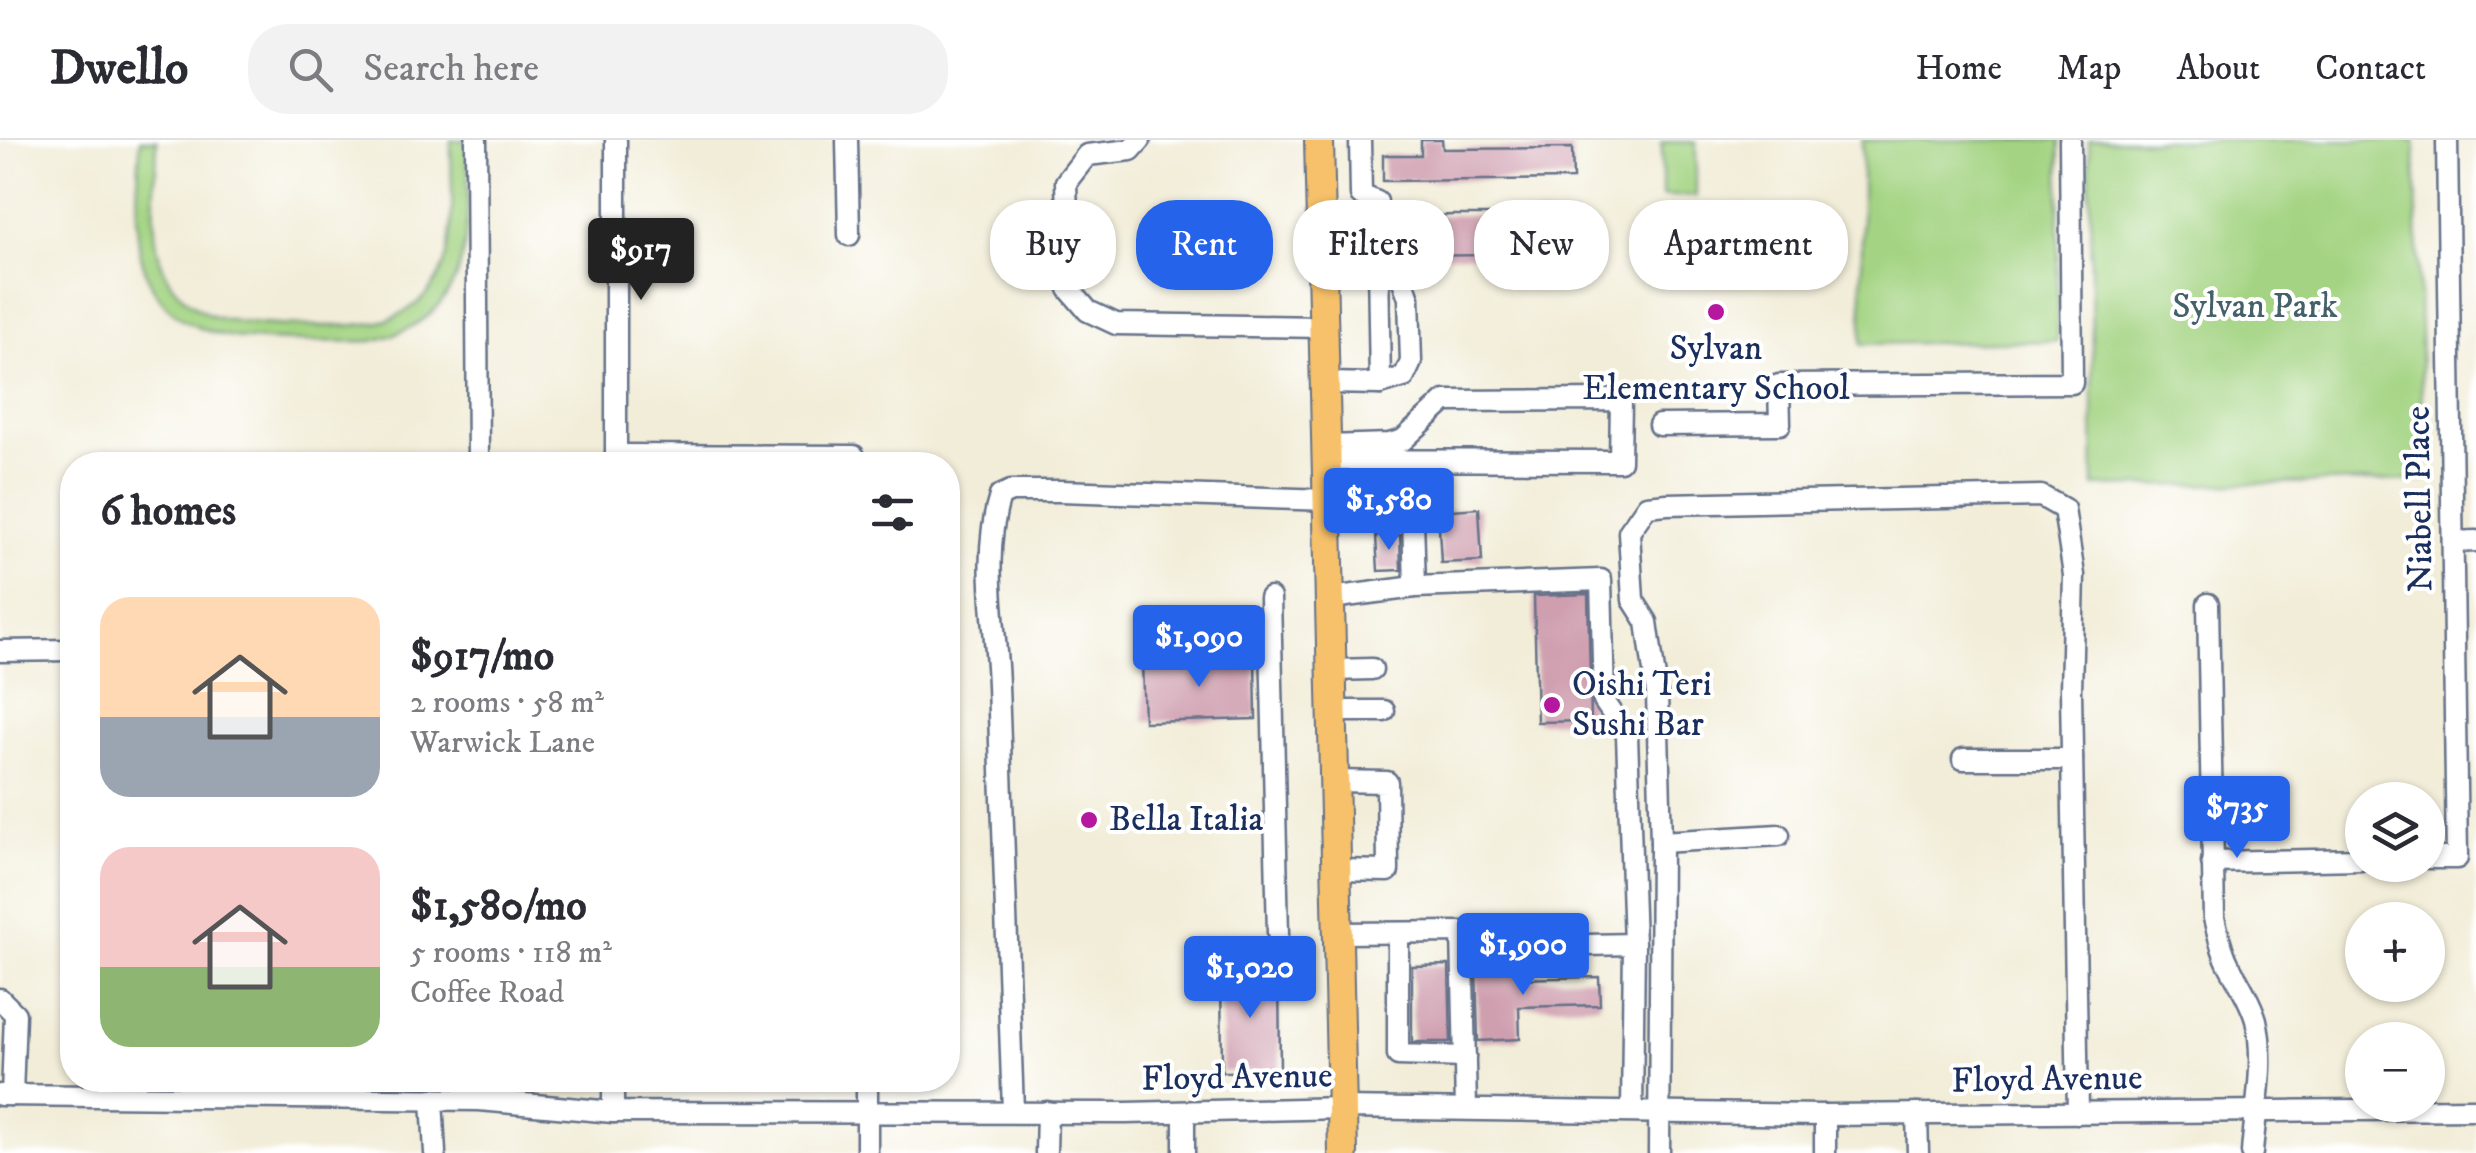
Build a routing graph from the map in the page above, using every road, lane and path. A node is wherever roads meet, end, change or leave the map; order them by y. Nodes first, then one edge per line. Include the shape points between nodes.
1 (476, 140) edge
2 (616, 140) edge
3 (848, 140) edge
4 (1140, 140) edge
5 (1319, 140) edge
6 (1360, 140) edge
7 (2070, 140) edge
8 (2447, 140) edge
9 (1372, 200) edge
10 (849, 235) dead end
11 (1379, 290) edge
12 (1406, 290) edge
13 (1324, 326) junction
14 (1326, 384) junction
15 (1380, 384) junction
16 (1659, 425) dead end
17 (478, 452) edge
18 (616, 452) edge
19 (1327, 453) junction
20 (1329, 510) junction
21 (2476, 541) edge
22 (2453, 542) junction
23 (1415, 586) junction
24 (1270, 598) dead end
25 (1331, 598) junction
26 (2208, 604) dead end
27 (60, 650) edge
28 (0, 651) edge
29 (1372, 669) dead end
30 (1333, 670) junction
31 (1334, 711) junction
32 (1384, 711) dead end
33 (1963, 758) dead end
34 (2072, 759) junction
35 (1336, 782) junction
36 (1779, 834) dead end
37 (1661, 842) junction
38 (2445, 858) edge
39 (2345, 859) edge
40 (2212, 862) junction
41 (1338, 870) junction
42 (1340, 933) junction
43 (1398, 933) junction
44 (1278, 934) dead end
45 (1634, 944) junction
46 (1537, 946) dead end
47 (0, 999) edge
48 (1465, 1057) junction
49 (469, 1092) edge
50 (491, 1092) edge
51 (613, 1092) edge
52 (867, 1092) edge
53 (6, 1095) edge
54 (432, 1099) junction
55 (1342, 1108) junction
56 (2476, 1109) edge
57 (1466, 1110) junction
58 (2258, 1110) junction
59 (1013, 1111) junction
60 (1632, 1111) junction
61 (613, 1112) junction
62 (1047, 1112) junction
63 (1184, 1112) junction
64 (1660, 1112) junction
65 (2078, 1112) junction
66 (868, 1113) junction
67 (1917, 1114) junction
68 (1825, 1115) junction
69 (434, 1153) edge
70 (866, 1153) edge
71 (1046, 1153) edge
72 (1184, 1153) edge
73 (1343, 1153) edge
74 (1659, 1153) edge
75 (1826, 1153) edge
76 (1918, 1153) edge
77 (2252, 1153) edge

1 - 17 street
2 - 18 street
3 - 10 street
4 - 13 street via 1130,150 1087,155 1066,182 1069,290 1088,311 1116,324
5 - 13 main road
6 - 9 street via 1361,196
7 - 16 street via 2072,383 1779,385 1780,424
8 - 22 street, Niabell Place
11 - 15 street
12 - 15 street via 1411,362 1404,377
13 - 14 main road
14 - 15 street
14 - 19 main road
19 - 19 street via 1402,440 1445,401 1621,400 1620,461
19 - 20 main road
20 - 23 street via 1413,518
20 - 25 main road
20 - 59 street via 1060,491 1000,496 990,553
21 - 22 street
22 - 38 street, Niabell Place via 2458,858
23 - 25 street
23 - 45 street via 1601,580 1604,701 1627,735
24 - 44 street
25 - 30 main road
26 - 40 street
27 - 28 street
29 - 30 street
30 - 31 main road
31 - 32 street
31 - 35 main road
33 - 34 street
34 - 37 street via 2074,576 2064,509 2040,496 1647,506 1629,532 1633,600 1647,622 1657,693
34 - 65 street
35 - 41 main road
35 - 41 street via 1386,782 1388,871
36 - 37 street
37 - 64 street
39 - 40 street
40 - 58 street via 2218,935 2256,1019
41 - 42 main road
42 - 43 street
42 - 55 main road
43 - 48 street via 1398,1055
43 - 48 street via 1462,932
45 - 46 street
45 - 60 street
47 - 53 street via 15,1014
48 - 57 street
49 - 54 street, Floyd Avenue
50 - 61 street, Floyd Avenue
51 - 61 street
52 - 66 street
53 - 54 street, Floyd Avenue
54 - 69 street
55 - 57 street, Floyd Avenue
55 - 63 street, Floyd Avenue
55 - 73 main road
56 - 58 street, Floyd Avenue
57 - 60 street, Floyd Avenue
58 - 65 street, Floyd Avenue
58 - 77 street
59 - 62 street, Floyd Avenue
59 - 66 street, Floyd Avenue
60 - 64 street, Floyd Avenue
61 - 66 street, Floyd Avenue
62 - 63 street, Floyd Avenue
62 - 71 street
63 - 72 street
64 - 68 street, Floyd Avenue
64 - 74 street
65 - 67 street, Floyd Avenue
66 - 70 street
67 - 68 street, Floyd Avenue
67 - 76 street
68 - 75 street

